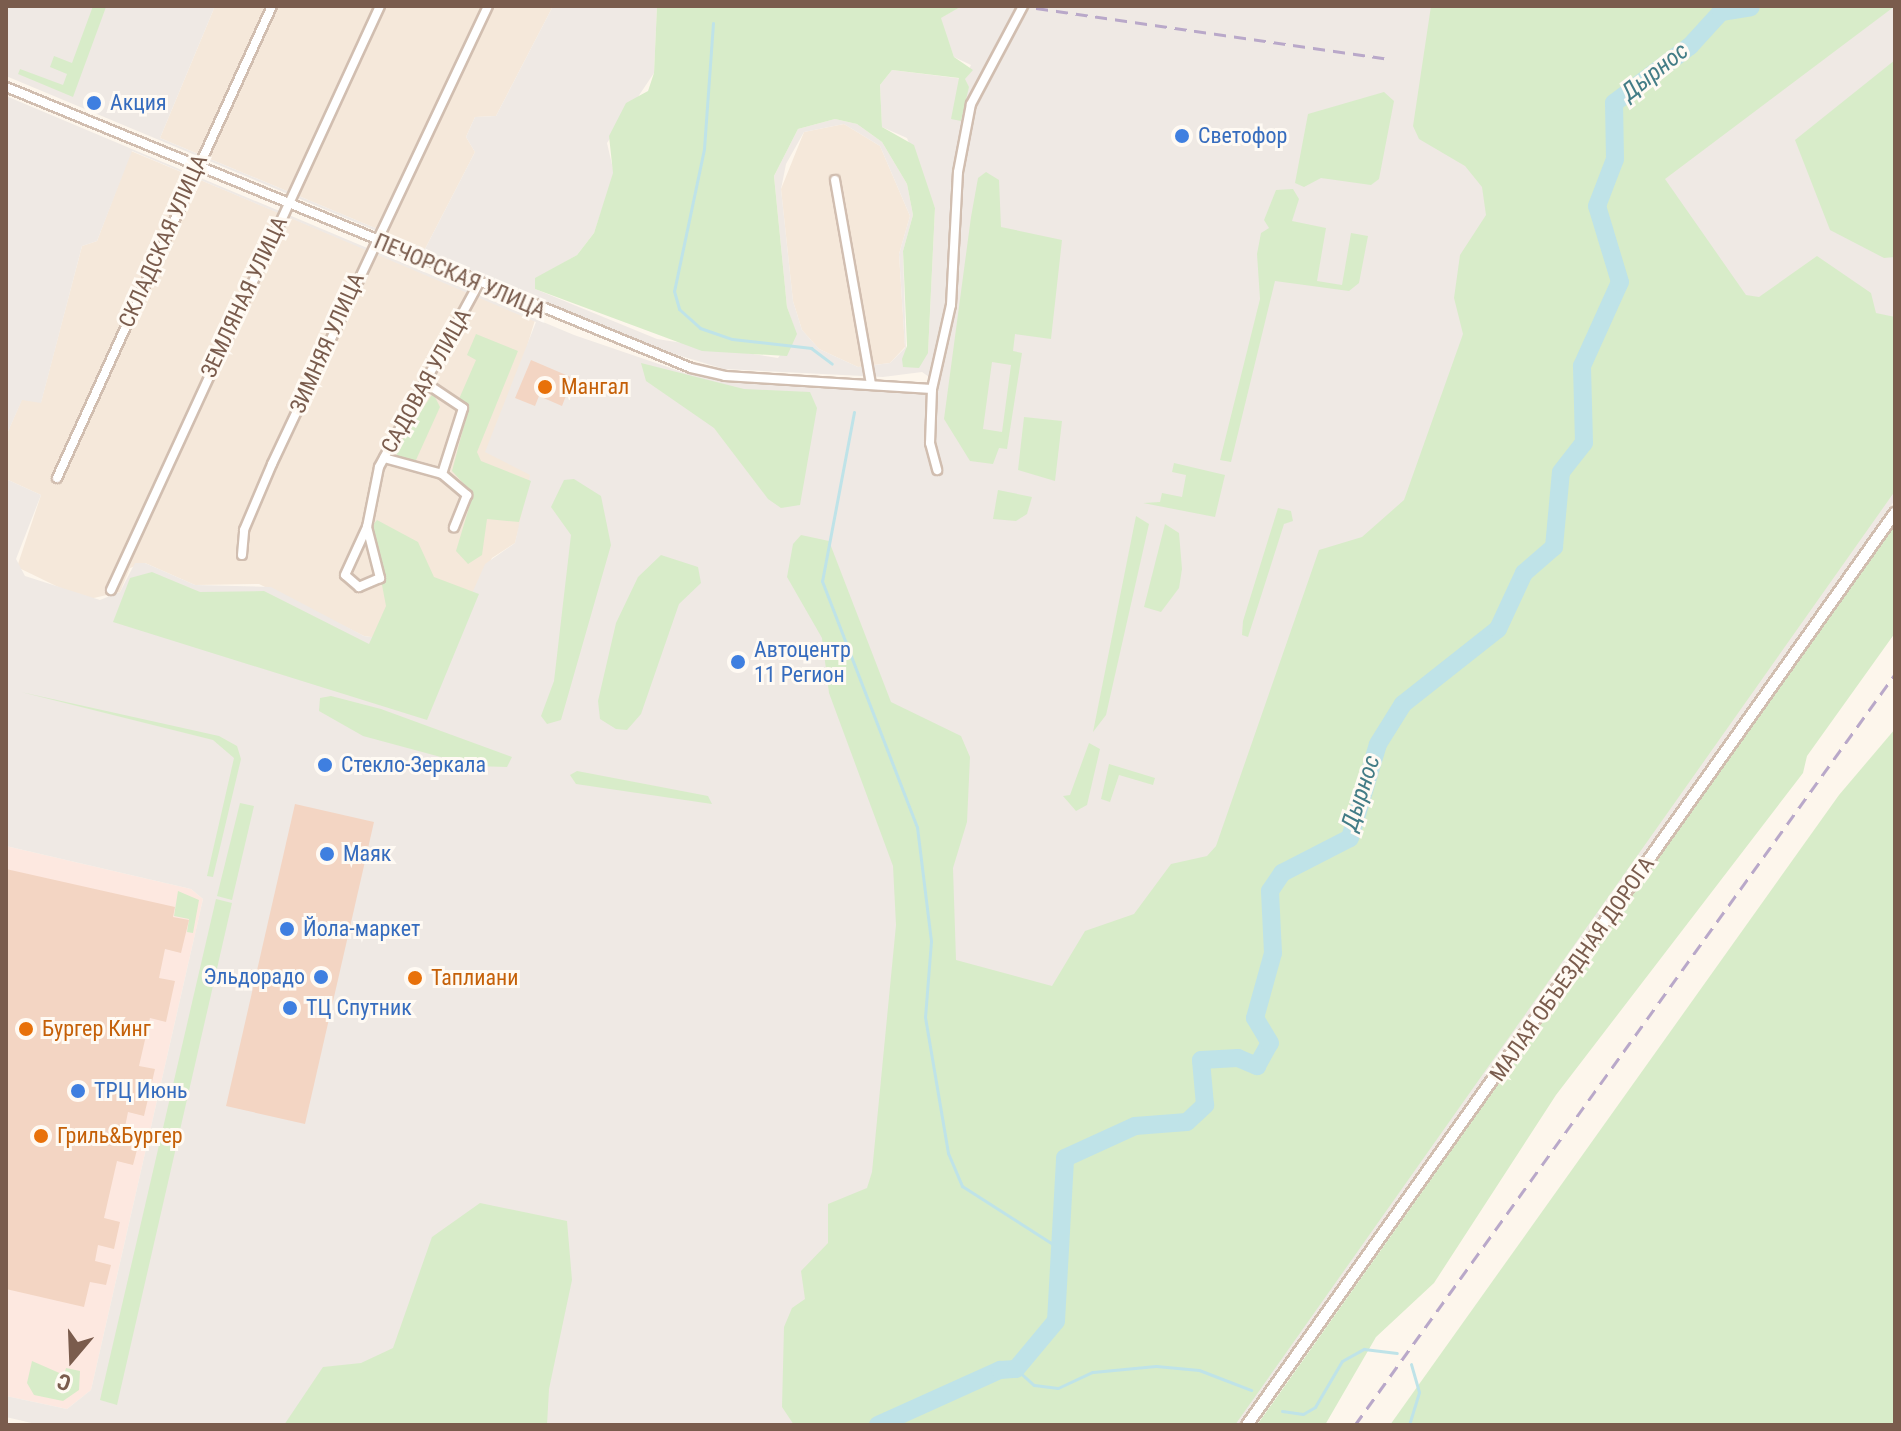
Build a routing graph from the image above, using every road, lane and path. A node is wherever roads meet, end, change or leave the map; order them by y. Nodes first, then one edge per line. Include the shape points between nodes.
1 (272, 6) edge
2 (380, 6) edge
3 (488, 6) edge
4 (1023, 6) edge
5 (6, 87) edge
6 (196, 166) junction
7 (835, 180) dead end
8 (287, 204) junction
9 (377, 241) junction
10 (479, 283) junction
11 (427, 384) junction
12 (871, 384) junction
13 (933, 386) junction
14 (384, 458) junction
15 (937, 470) dead end
16 (442, 474) junction
17 (57, 478) dead end
18 (1895, 513) edge
19 (367, 527) junction
20 (454, 527) dead end
21 (242, 555) dead end
22 (111, 590) dead end
23 (1247, 1425) edge

1 - 6 street, СКЛАДСКАЯ УЛИЦА
2 - 8 street, ЗЕМЛЯНАЯ УЛИЦА
3 - 9 street, ЗИМНЯЯ УЛИЦА
4 - 13 street via 971,104 958,172 951,305
5 - 6 street, ПЕЧОРСКАЯ УЛИЦА
6 - 8 street, ПЕЧОРСКАЯ УЛИЦА
6 - 17 street, СКЛАДСКАЯ УЛИЦА
7 - 12 street
8 - 9 street, ПЕЧОРСКАЯ УЛИЦА
8 - 22 street, ЗЕМЛЯНАЯ УЛИЦА
9 - 10 street, ПЕЧОРСКАЯ УЛИЦА
9 - 21 street, ЗИМНЯЯ УЛИЦА via 272,464 244,530
10 - 11 street, САДОВАЯ УЛИЦА
10 - 12 street, ПЕЧОРСКАЯ УЛИЦА via 711,374
11 - 14 street, САДОВАЯ УЛИЦА
11 - 16 street via 463,408
12 - 13 street, ПЕЧОРСКАЯ УЛИЦА
13 - 15 street via 930,443
14 - 16 street
14 - 19 street, САДОВАЯ УЛИЦА
16 - 20 street via 467,495
18 - 23 street, МАЛАЯ ОБЪЕЗДНАЯ ДОРОГА
19 - 19 street, САДОВАЯ УЛИЦА via 380,578 376,585 359,587 345,575

